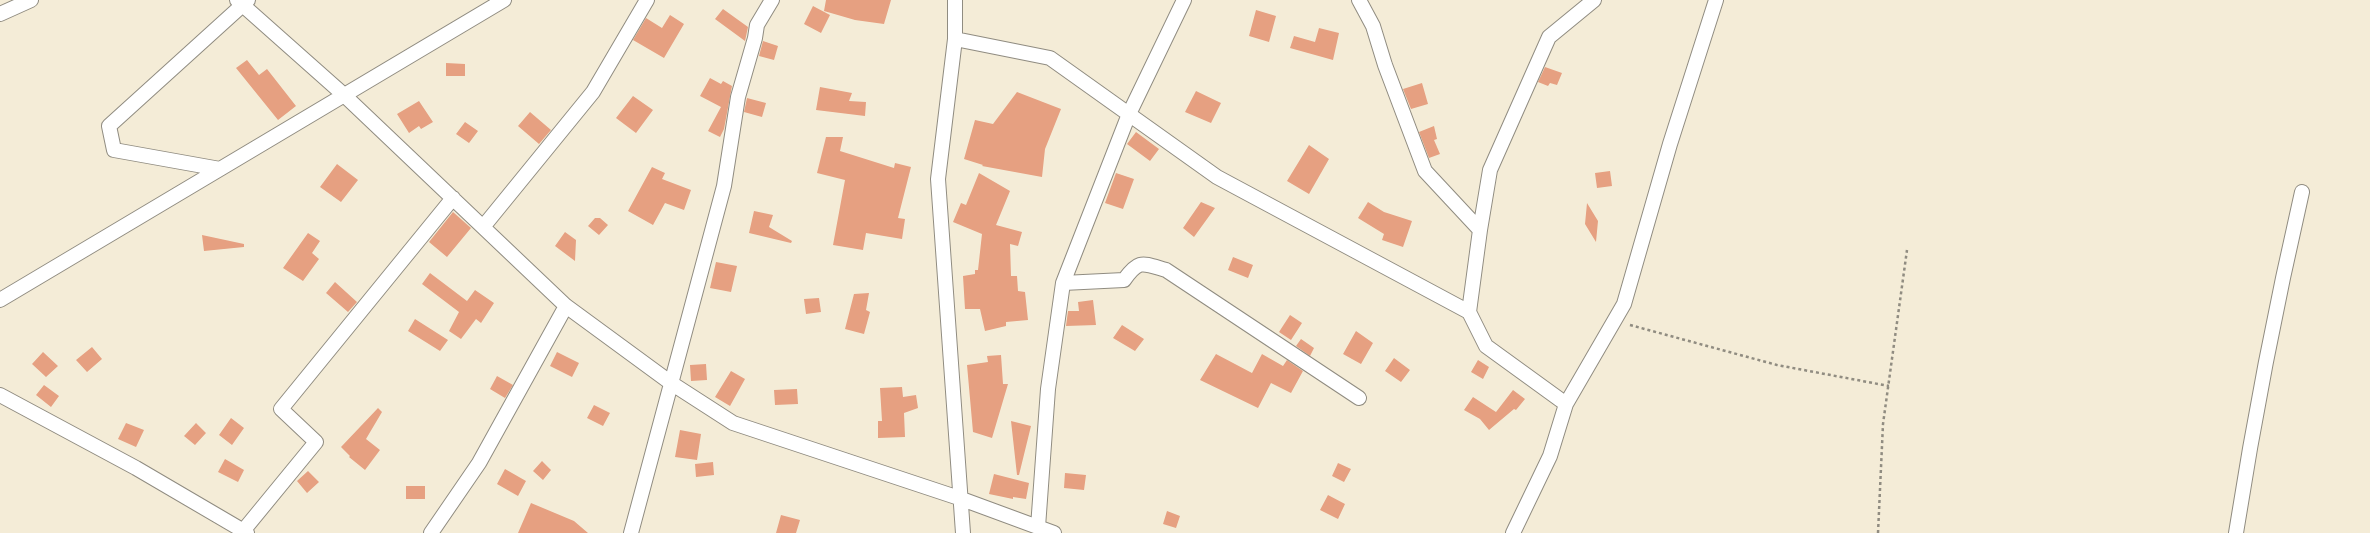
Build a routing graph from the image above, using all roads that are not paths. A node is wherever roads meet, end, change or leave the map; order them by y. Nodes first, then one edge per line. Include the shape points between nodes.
1 (31, 0) edge
2 (504, 0) edge
3 (647, 0) edge
4 (772, 0) edge
5 (955, 0) edge
6 (1184, 0) edge
7 (1359, 0) edge
8 (1594, 0) edge
9 (1716, 0) edge
10 (242, 2) edge
11 (0, 14) edge
12 (955, 39) junction
13 (344, 95) junction
14 (1129, 114) junction
15 (220, 169) junction
16 (2302, 192) dead end
17 (453, 198) junction
18 (483, 227) junction
19 (1480, 230) junction
20 (1063, 283) junction
21 (0, 300) edge
22 (566, 306) junction
23 (1469, 312) junction
24 (671, 383) junction
25 (0, 395) edge
26 (1359, 398) dead end
27 (1566, 404) junction
28 (959, 498) junction
29 (1038, 527) junction
30 (245, 532) edge
31 (431, 533) edge
32 (631, 533) edge
33 (963, 533) edge
34 (1054, 533) edge
35 (1513, 533) edge
36 (2236, 533) edge

1 - 11 street
2 - 13 street
3 - 18 street via 593,92
4 - 24 street via 757,25 738,97 724,186
5 - 12 street
6 - 14 street
7 - 19 street via 1373,26 1425,171
8 - 19 street via 1549,37 1490,170
9 - 27 street via 1670,144 1624,304
10 - 13 street
10 - 15 street via 109,126 114,150
12 - 14 street via 1050,58
12 - 28 street via 938,179
13 - 15 street
13 - 17 street
14 - 20 street
14 - 23 street via 1217,177
15 - 21 street
16 - 36 street via 2275,308
17 - 18 street
17 - 30 street via 281,409 316,442
18 - 22 street
19 - 23 street
20 - 26 street via 1124,280 1134,266 1144,264 1166,270
20 - 29 street via 1048,389
22 - 24 street
22 - 31 street via 479,463
23 - 27 street via 1486,346
24 - 28 street via 733,423
24 - 32 street
25 - 30 street via 136,468
27 - 35 street via 1550,456
28 - 29 street
28 - 33 street
29 - 34 street

